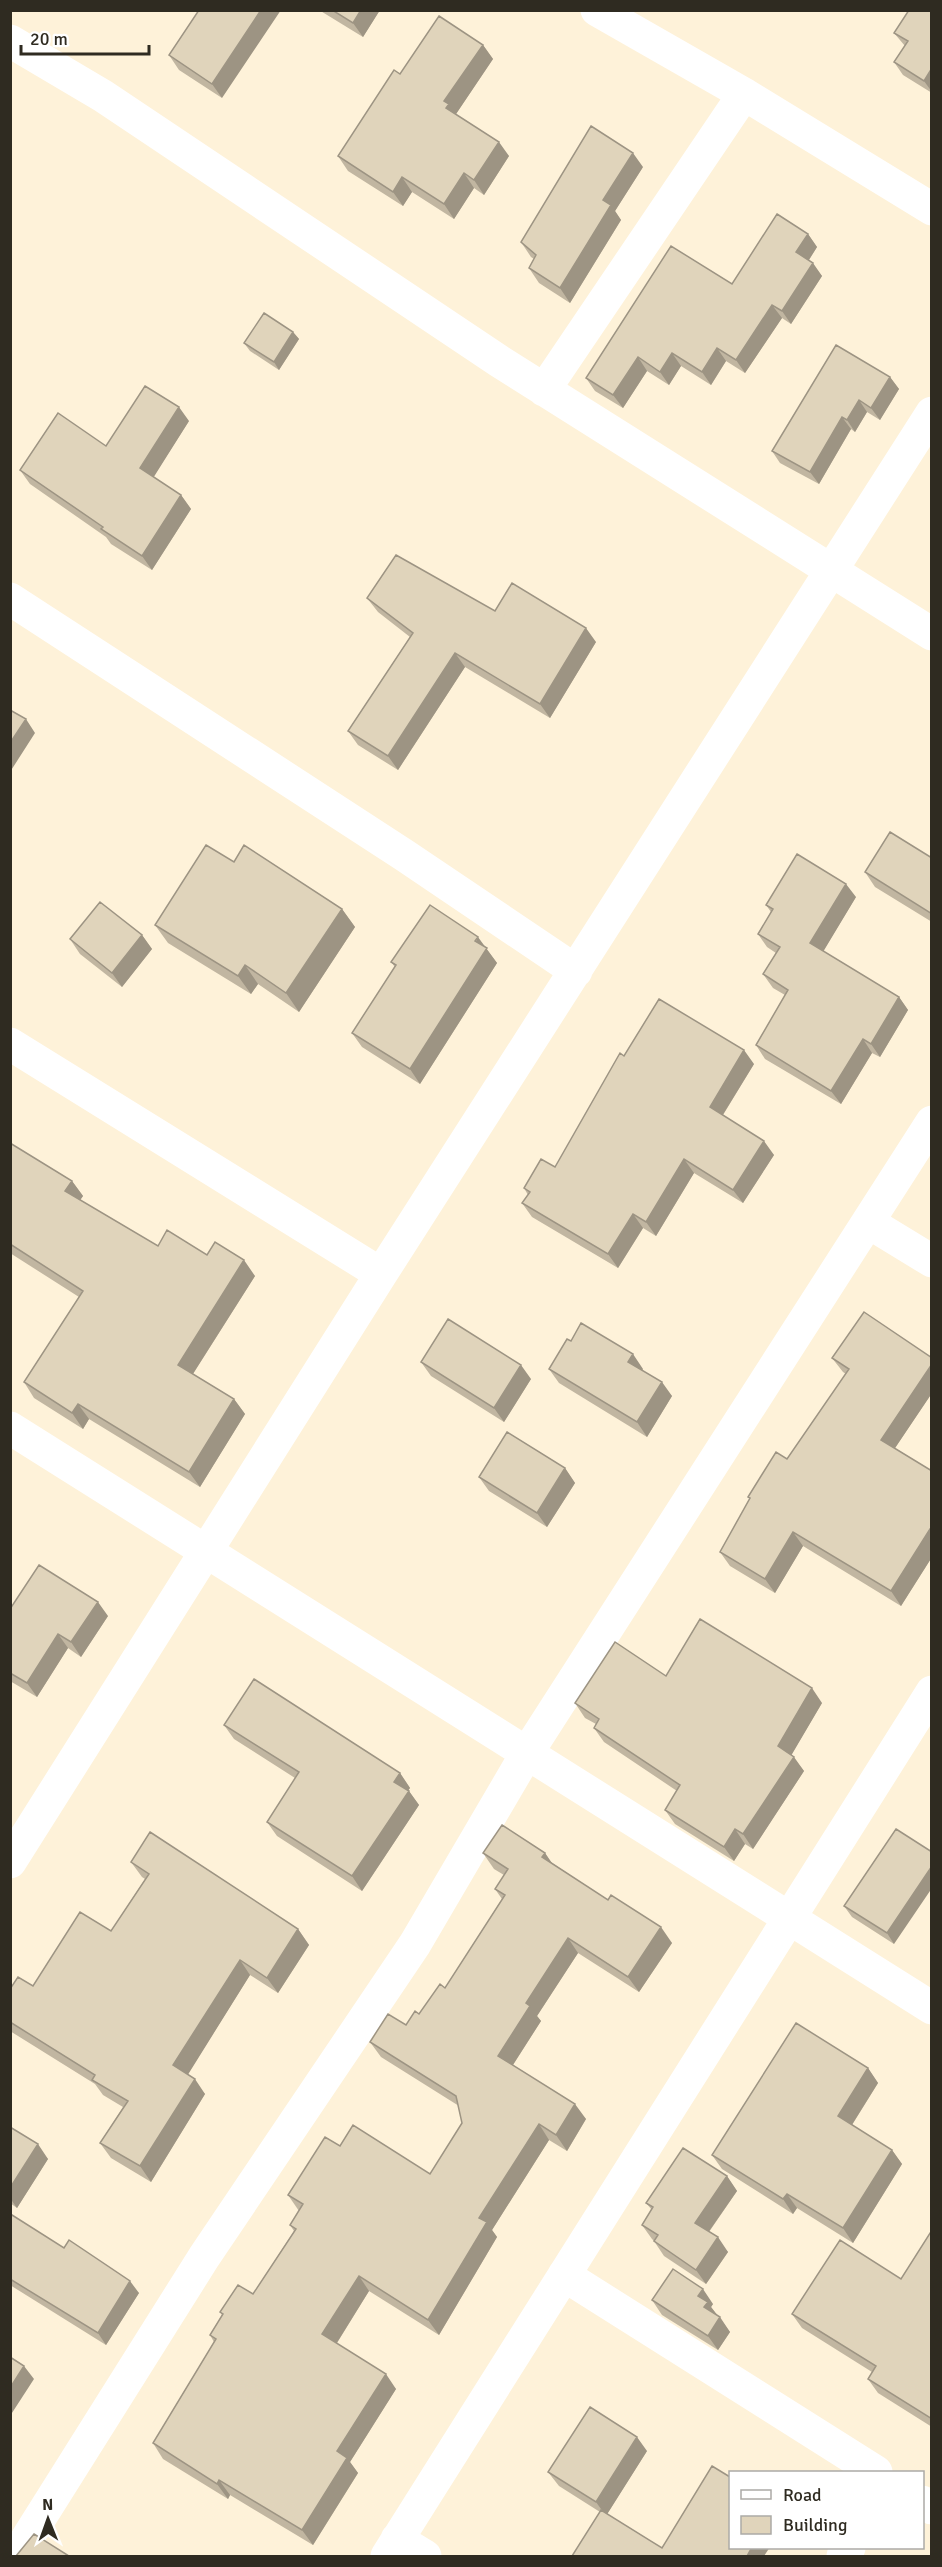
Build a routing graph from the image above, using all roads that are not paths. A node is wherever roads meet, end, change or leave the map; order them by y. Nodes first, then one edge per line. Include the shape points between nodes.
1 (597, 10) edge
2 (10, 41) edge
3 (744, 94) junction
4 (932, 209) edge
5 (544, 390) junction
6 (932, 413) edge
7 (831, 570) junction
8 (10, 599) edge
9 (932, 634) edge
10 (576, 971) junction
11 (10, 1044) edge
12 (932, 1122) edge
13 (868, 1222) junction
14 (932, 1261) edge
15 (381, 1274) junction
16 (10, 1428) edge
17 (207, 1551) junction
18 (932, 1692) edge
19 (527, 1753) junction
20 (10, 1862) edge
21 (788, 1918) junction
22 (932, 2008) edge
23 (564, 2275) junction
24 (874, 2471) edge
25 (392, 2548) edge
26 (16, 2556) edge
27 (425, 2556) edge

1 - 3 street
2 - 5 street via 102,96
3 - 4 street
3 - 5 street
5 - 7 street
6 - 7 street
7 - 9 street
7 - 10 street
8 - 10 street
10 - 15 street
11 - 15 street
12 - 13 street
13 - 14 street
13 - 19 street
15 - 17 street
16 - 17 street
17 - 19 street
17 - 20 street
18 - 21 street
19 - 21 street
19 - 26 street via 415,1944 204,2257
21 - 22 street
21 - 23 street
23 - 24 street
23 - 25 street
25 - 27 street

